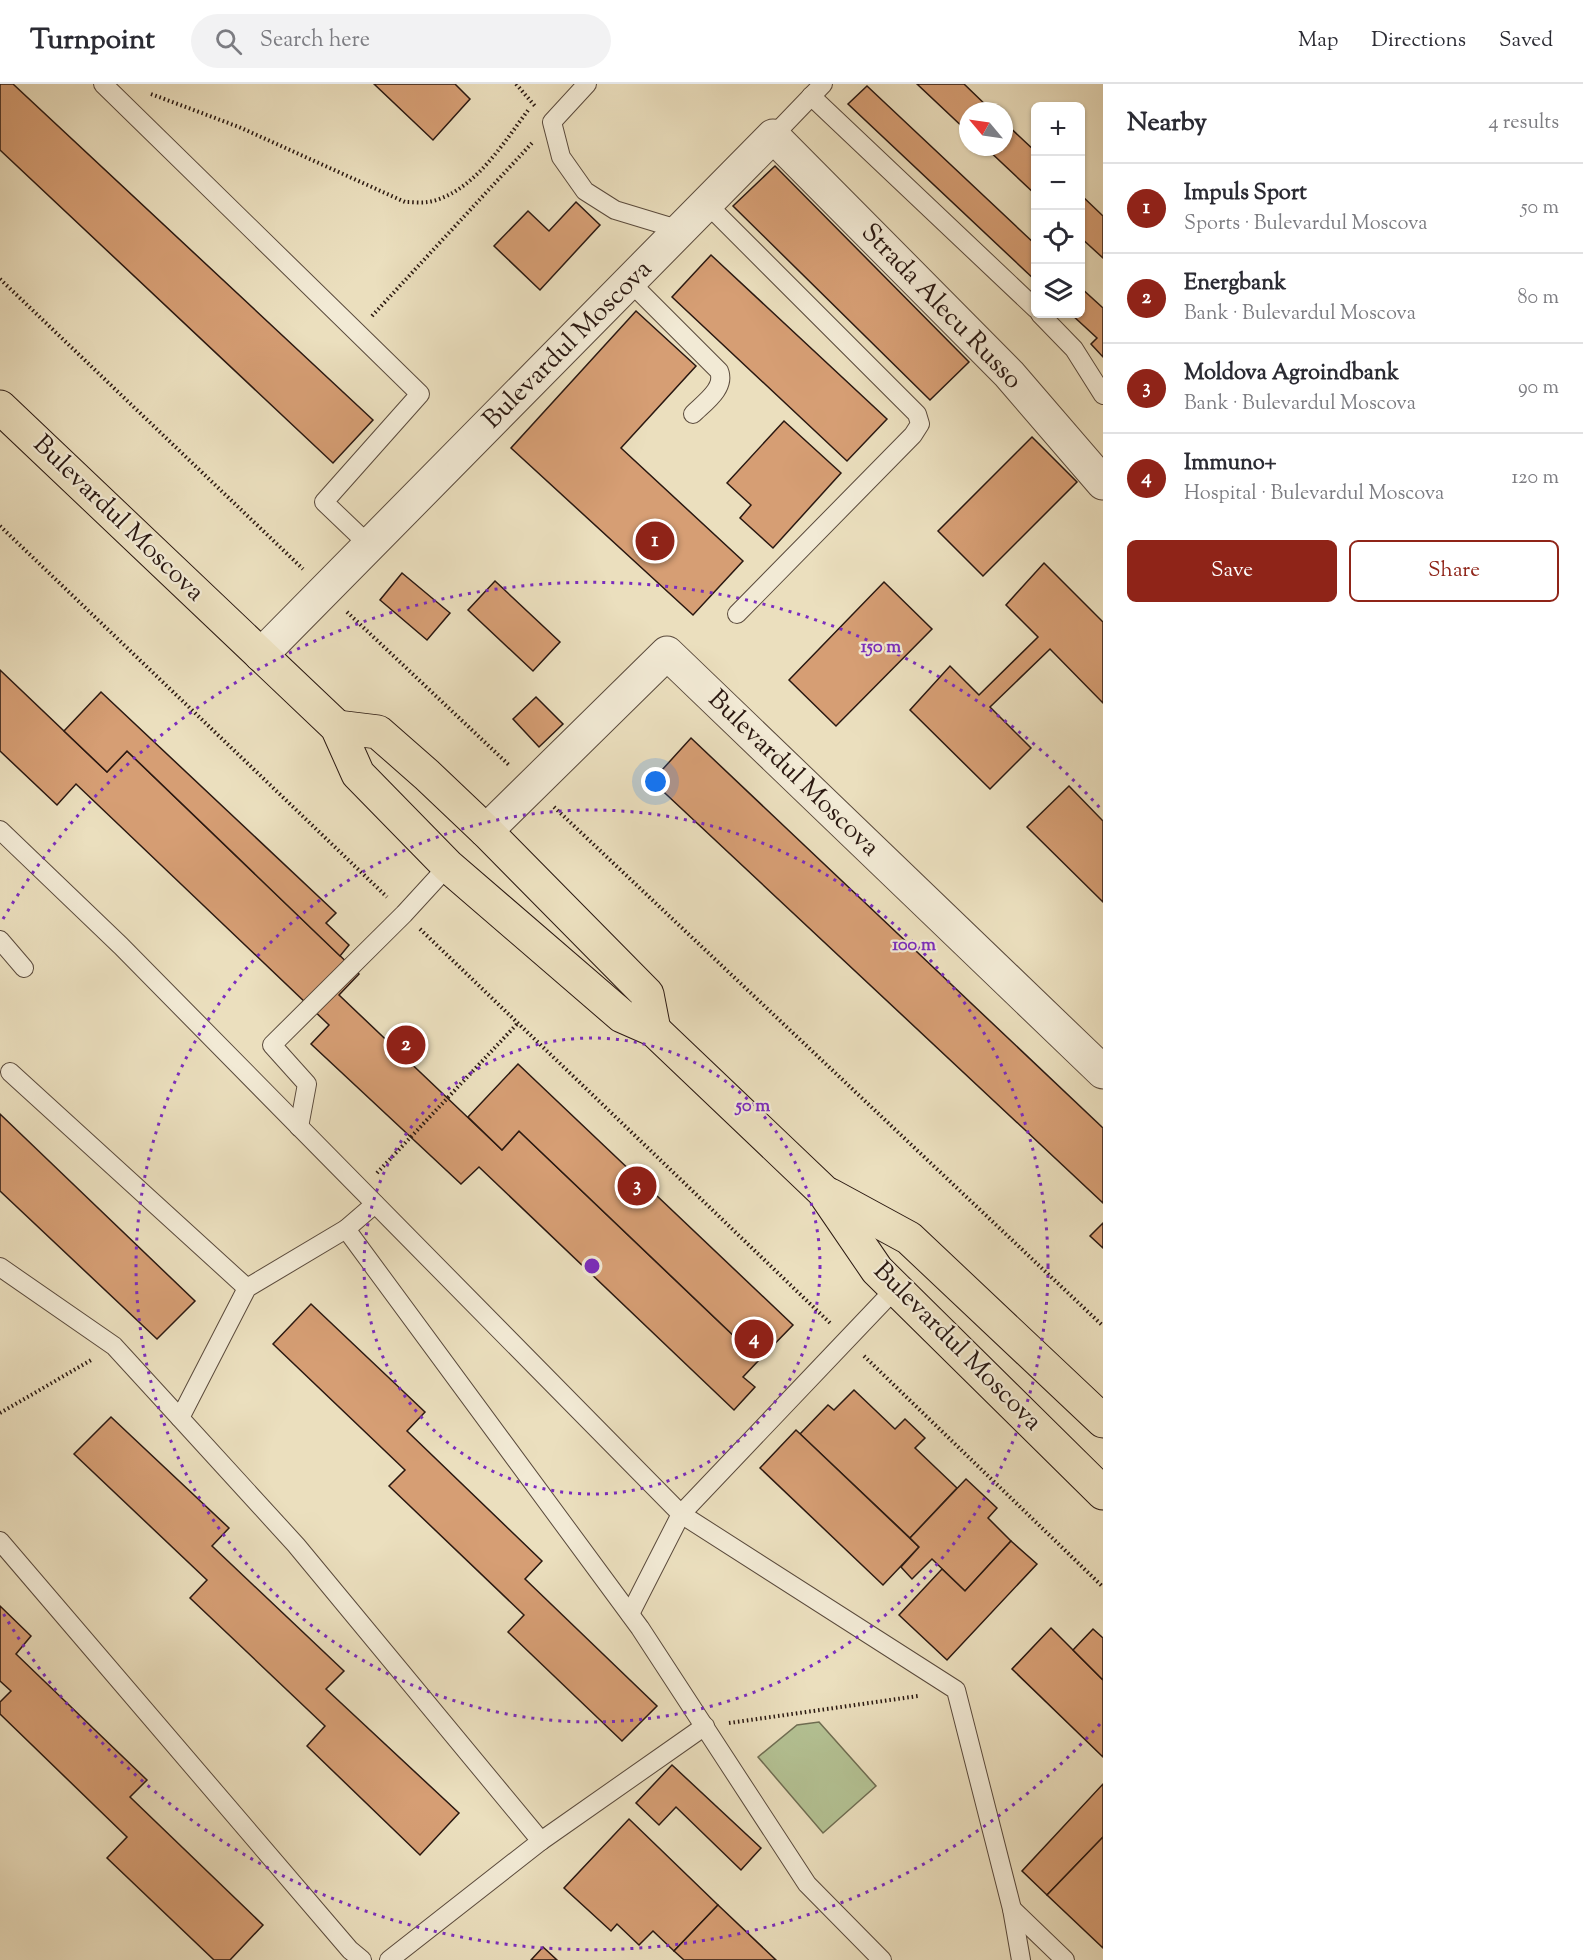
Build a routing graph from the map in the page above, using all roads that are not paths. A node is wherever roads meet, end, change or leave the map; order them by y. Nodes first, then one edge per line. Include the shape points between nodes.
1 (103, 84) edge
2 (587, 84) edge
3 (817, 90) edge
4 (773, 136) junction
5 (707, 204) junction
6 (681, 230) junction
7 (630, 282) junction
8 (1031, 305) edge
9 (1044, 318) edge
10 (1103, 395) edge
11 (0, 407) edge
12 (693, 414) dead end
13 (1103, 483) edge
14 (369, 546) junction
15 (737, 614) dead end
16 (261, 655) junction
17 (337, 727) junction
18 (0, 830) edge
19 (486, 831) junction
20 (448, 866) junction
21 (0, 940) edge
22 (24, 969) dead end
23 (654, 1030) junction
24 (10, 1072) dead end
25 (1103, 1072) edge
26 (299, 1127) junction
27 (823, 1191) junction
28 (375, 1204) junction
29 (346, 1229) junction
30 (0, 1267) edge
31 (247, 1288) junction
32 (896, 1288) junction
33 (180, 1418) junction
34 (1103, 1421) edge
35 (1103, 1493) edge
36 (681, 1514) junction
37 (0, 1541) edge
38 (630, 1614) junction
39 (705, 1726) junction
40 (541, 1841) junction
41 (1012, 1909) junction
42 (362, 1960) edge
43 (389, 1960) edge
44 (882, 1960) edge
45 (1021, 1960) edge
46 (1065, 1960) edge

1 - 14 lane via 420,394 324,502
2 - 6 lane via 552,122 561,157 585,191 615,210
3 - 4 lane
3 - 8 lane
4 - 5 street, Bulevardul Moscova
4 - 13 street, Strada Alecu Russo via 1008,374
5 - 6 street, Bulevardul Moscova
5 - 15 lane via 917,414 920,424
6 - 7 street, Bulevardul Moscova
7 - 12 lane via 720,371 720,385
7 - 14 street, Bulevardul Moscova
9 - 10 lane via 1074,349
11 - 16 main road, Bulevardul Moscova
14 - 16 street, Bulevardul Moscova
16 - 17 main road, Bulevardul Moscova
17 - 19 main road via 378,732
17 - 20 main road, Bulevardul Moscova via 358,774
18 - 26 lane
19 - 23 main road via 647,994
19 - 25 street, Bulevardul Moscova via 667,653
20 - 23 main road, Bulevardul Moscova via 622,1016
20 - 26 lane via 272,1045 307,1084
21 - 22 lane
23 - 27 main road, Bulevardul Moscova
24 - 31 lane
26 - 28 lane
27 - 32 main road, Bulevardul Moscova via 878,1270
27 - 34 main road, Bulevardul Moscova via 909,1238
28 - 29 lane
28 - 36 lane
29 - 31 lane
29 - 38 lane
30 - 33 lane via 114,1346
31 - 33 lane
32 - 35 main road, Bulevardul Moscova
32 - 36 lane
33 - 40 lane via 296,1545
36 - 38 lane
36 - 41 lane via 956,1690
37 - 42 lane
38 - 39 lane
39 - 40 lane
39 - 44 lane via 807,1884
40 - 43 lane
41 - 45 lane
41 - 46 lane

